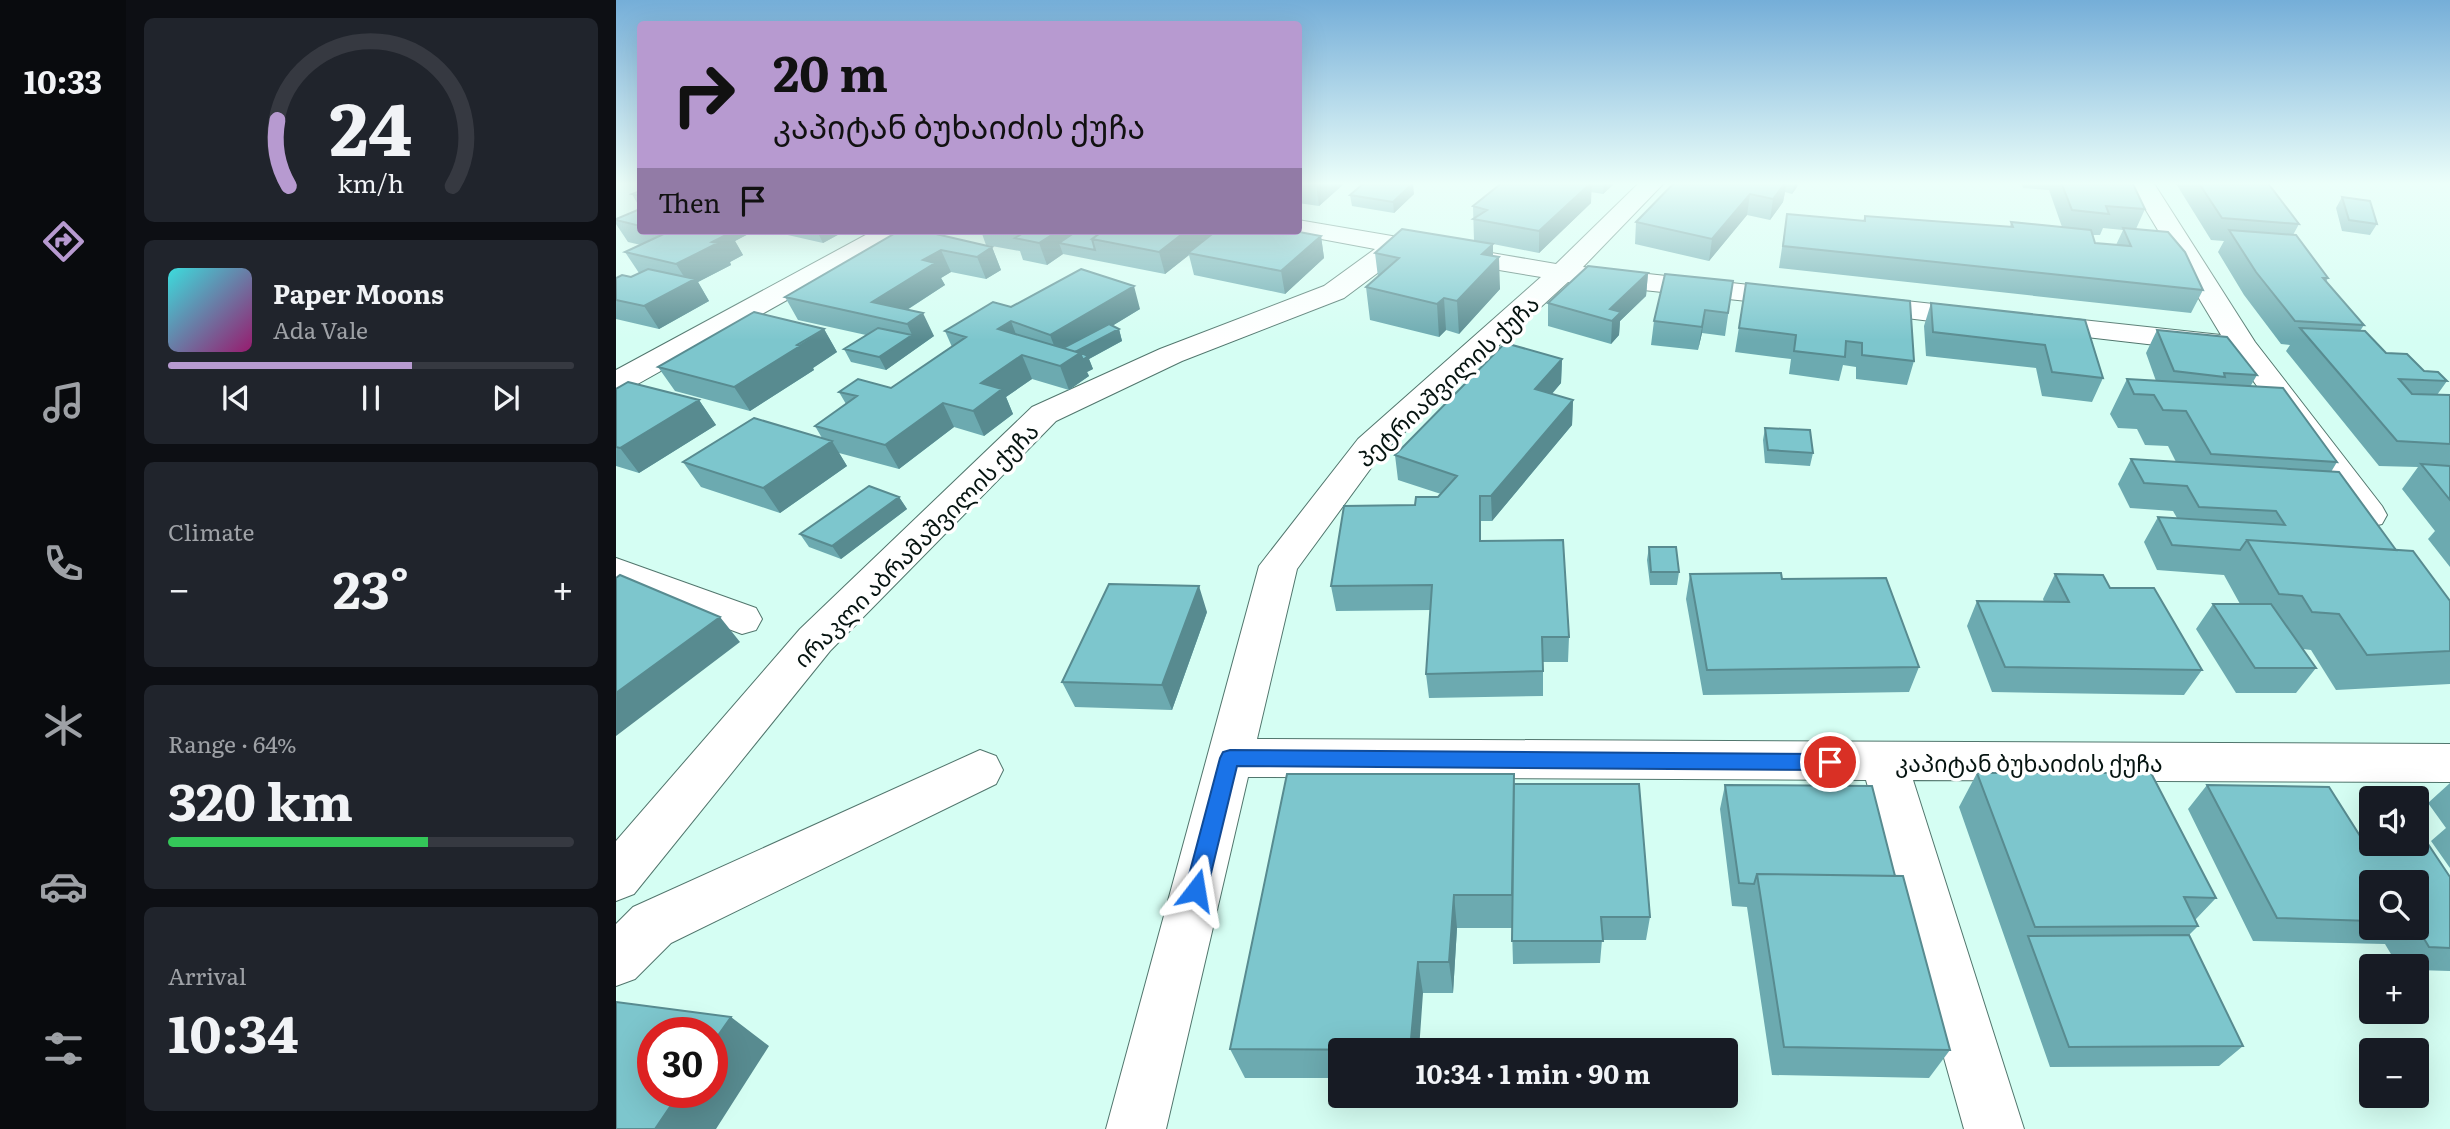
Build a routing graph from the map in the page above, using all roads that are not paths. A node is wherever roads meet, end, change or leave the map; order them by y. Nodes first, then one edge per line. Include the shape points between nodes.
1 (885, 235) edge
2 (1332, 235) edge
3 (1600, 235) edge
4 (2174, 235) edge
5 (1395, 247) junction
6 (1562, 273) junction
7 (2243, 346) junction
8 (616, 383) edge
9 (2384, 535) edge
10 (616, 572) edge
11 (741, 619) dead end
12 (1230, 758) junction
13 (1884, 762) junction
14 (2450, 763) edge
15 (980, 770) dead end
16 (616, 878) edge
17 (616, 960) edge
18 (1136, 1129) edge
19 (1994, 1129) edge

1 - 8 street
2 - 5 street
3 - 6 street, პეტრიაშვილის ქუჩა
4 - 7 street
5 - 6 street
5 - 16 street, ირაკლი აბრამაშვილის ქუჩა via 1334,292 1171,355 1044,414 815,640
6 - 7 street
6 - 12 street, პეტრიაშვილის ქუჩა via 1370,446 1278,566
7 - 9 street
10 - 11 street
12 - 13 street, კაპიტან ბუხაიძის ქუჩა
12 - 18 street, პეტრიაშვილის ქუჩა
13 - 14 street, კაპიტან ბუხაიძის ქუჩა
13 - 19 street
15 - 17 street via 652,925

